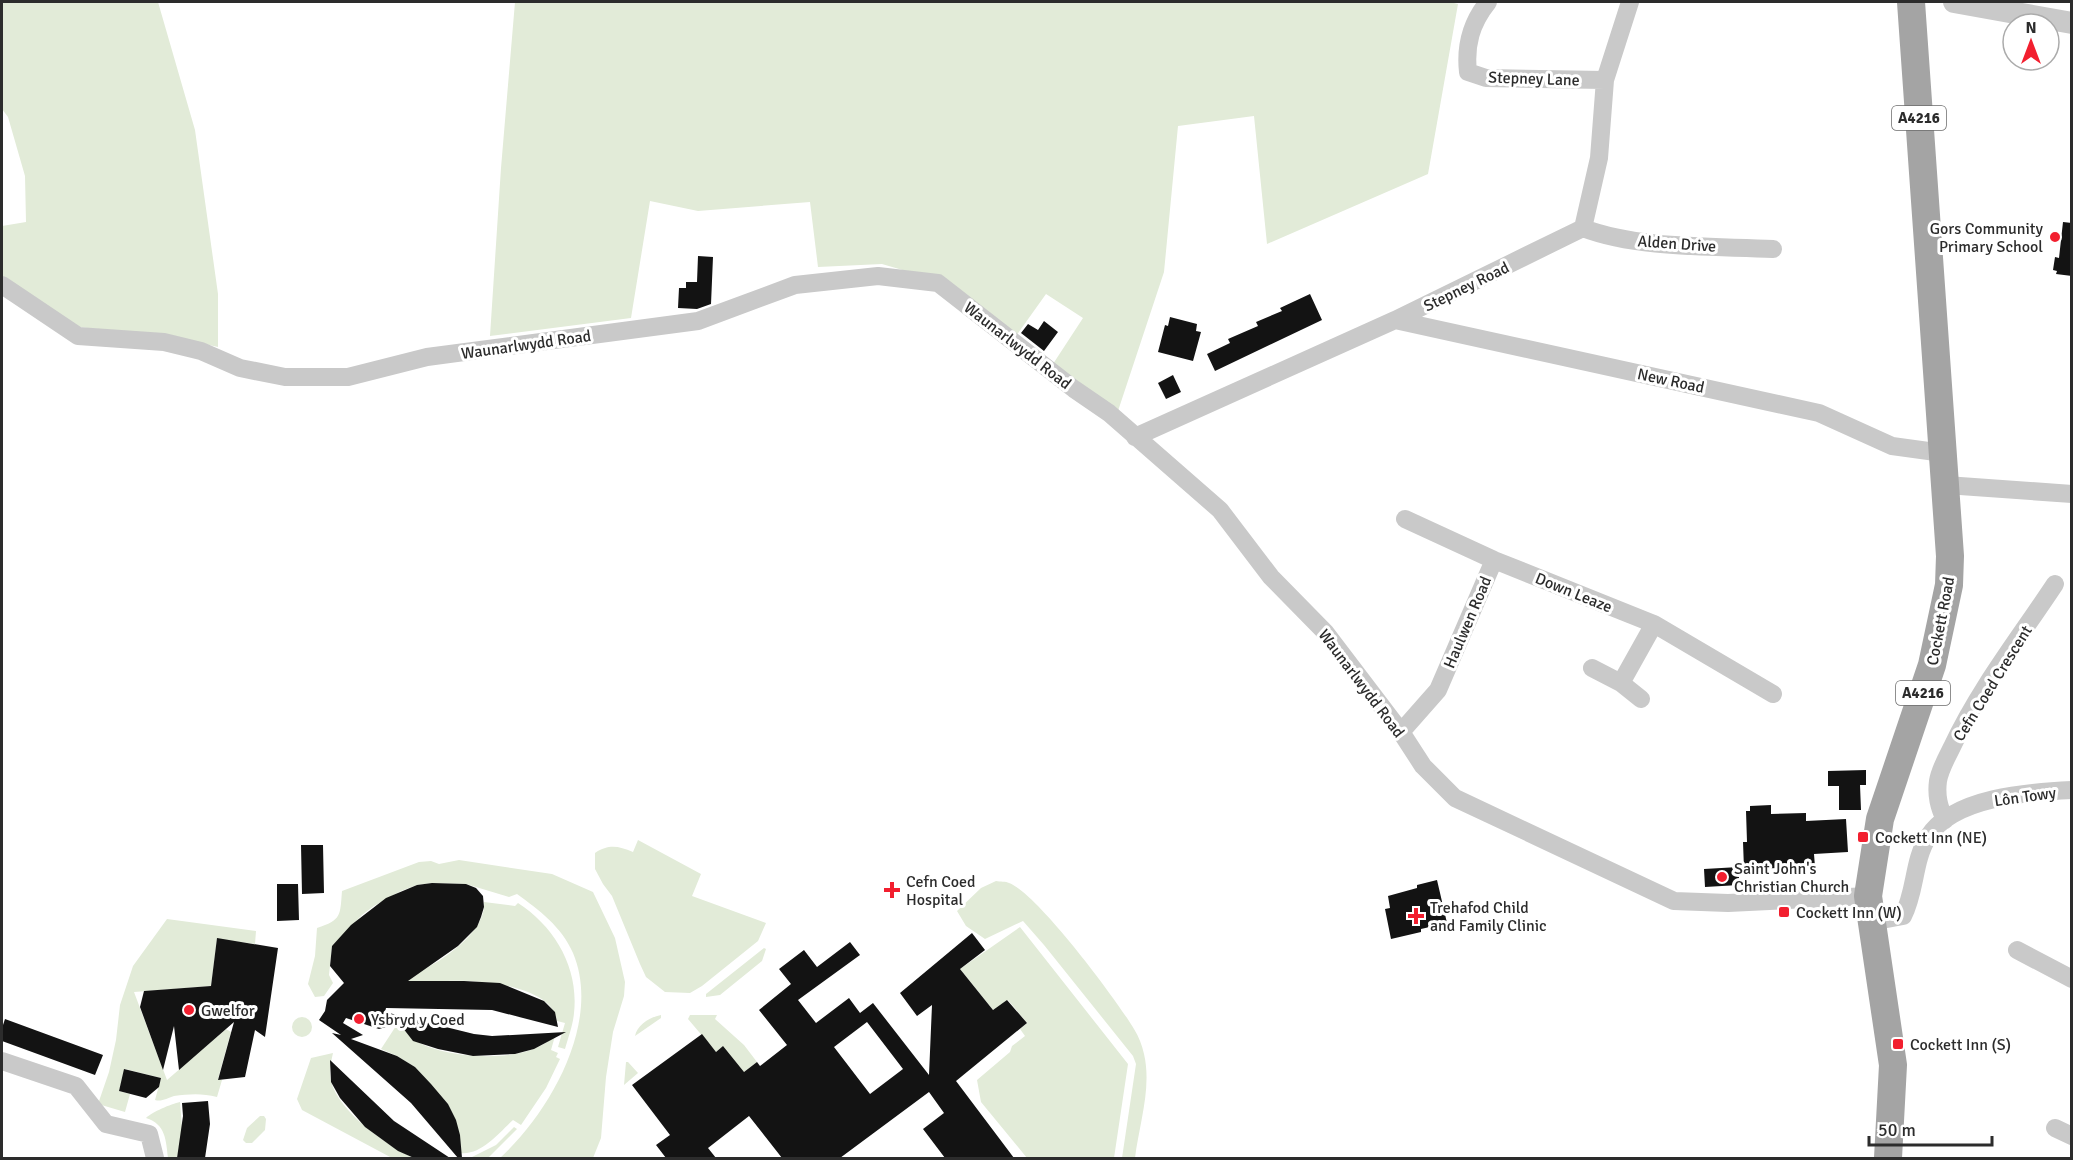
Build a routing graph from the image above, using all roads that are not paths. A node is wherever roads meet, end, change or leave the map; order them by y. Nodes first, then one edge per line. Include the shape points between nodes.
1 (1488, 2) edge
2 (1630, 2) edge
3 (1911, 2) edge
4 (1954, 2) edge
5 (2072, 23) edge
6 (1605, 80) junction
7 (1583, 228) junction
8 (1773, 249) dead end
9 (2, 285) edge
10 (1395, 320) junction
11 (1135, 437) junction
12 (1943, 453) junction
13 (1946, 485) junction
14 (2072, 494) edge
15 (1406, 519) dead end
16 (1494, 560) junction
17 (2055, 584) dead end
18 (1654, 624) junction
19 (1592, 668) dead end
20 (1621, 683) junction
21 (1773, 694) dead end
22 (1641, 699) dead end
23 (1401, 732) junction
24 (2072, 790) edge
25 (1945, 820) junction
26 (1870, 909) junction
27 (1903, 916) joint
28 (2017, 950) dead end
29 (2072, 979) edge
30 (2, 1061) edge
31 (2055, 1128) dead end
32 (2072, 1136) edge
33 (155, 1158) edge
34 (1888, 1158) edge

1 - 6 street, Stepney Lane via 1476,16 1466,53 1468,72 1486,78
2 - 6 street
3 - 12 main road, Cockett Road / A4216
4 - 5 street
6 - 7 street via 1599,158
7 - 8 street, Alden Drive via 1653,243
7 - 10 street, Stepney Road
9 - 11 street, Waunarlwydd Road via 78,336 164,342 201,351 240,368 285,377 348,377 427,357 698,321 795,285 878,276 938,283
10 - 11 street, Stepney Road
10 - 12 street, New Road via 1819,413 1892,446
11 - 23 street, Waunarlwydd Road via 1220,510 1271,577 1324,632
12 - 13 main road, Cockett Road / A4216
13 - 14 street
13 - 26 main road, Cockett Road / A4216 via 1949,585 1932,665 1880,819
15 - 16 street, Haulwen Road
16 - 18 street, Down Leaze
16 - 23 street, Haulwen Road via 1438,690
17 - 25 street, Cefn Coed Crescent via 1982,694 1951,750 1938,778 1939,808
18 - 20 street
18 - 21 street, Down Leaze
19 - 20 street
20 - 22 street
23 - 26 street, Waunarlwydd Road via 1423,766 1455,798 1674,901
24 - 25 street, Lôn Towy via 2001,797 1968,807
25 - 27 street, Lôn Towy via 1928,837
26 - 27 street, Waunarlwydd Road
26 - 34 main road, Cockett Road / A4216 via 1893,1065
28 - 29 street
30 - 33 street via 76,1086 106,1124 149,1134
31 - 32 street

